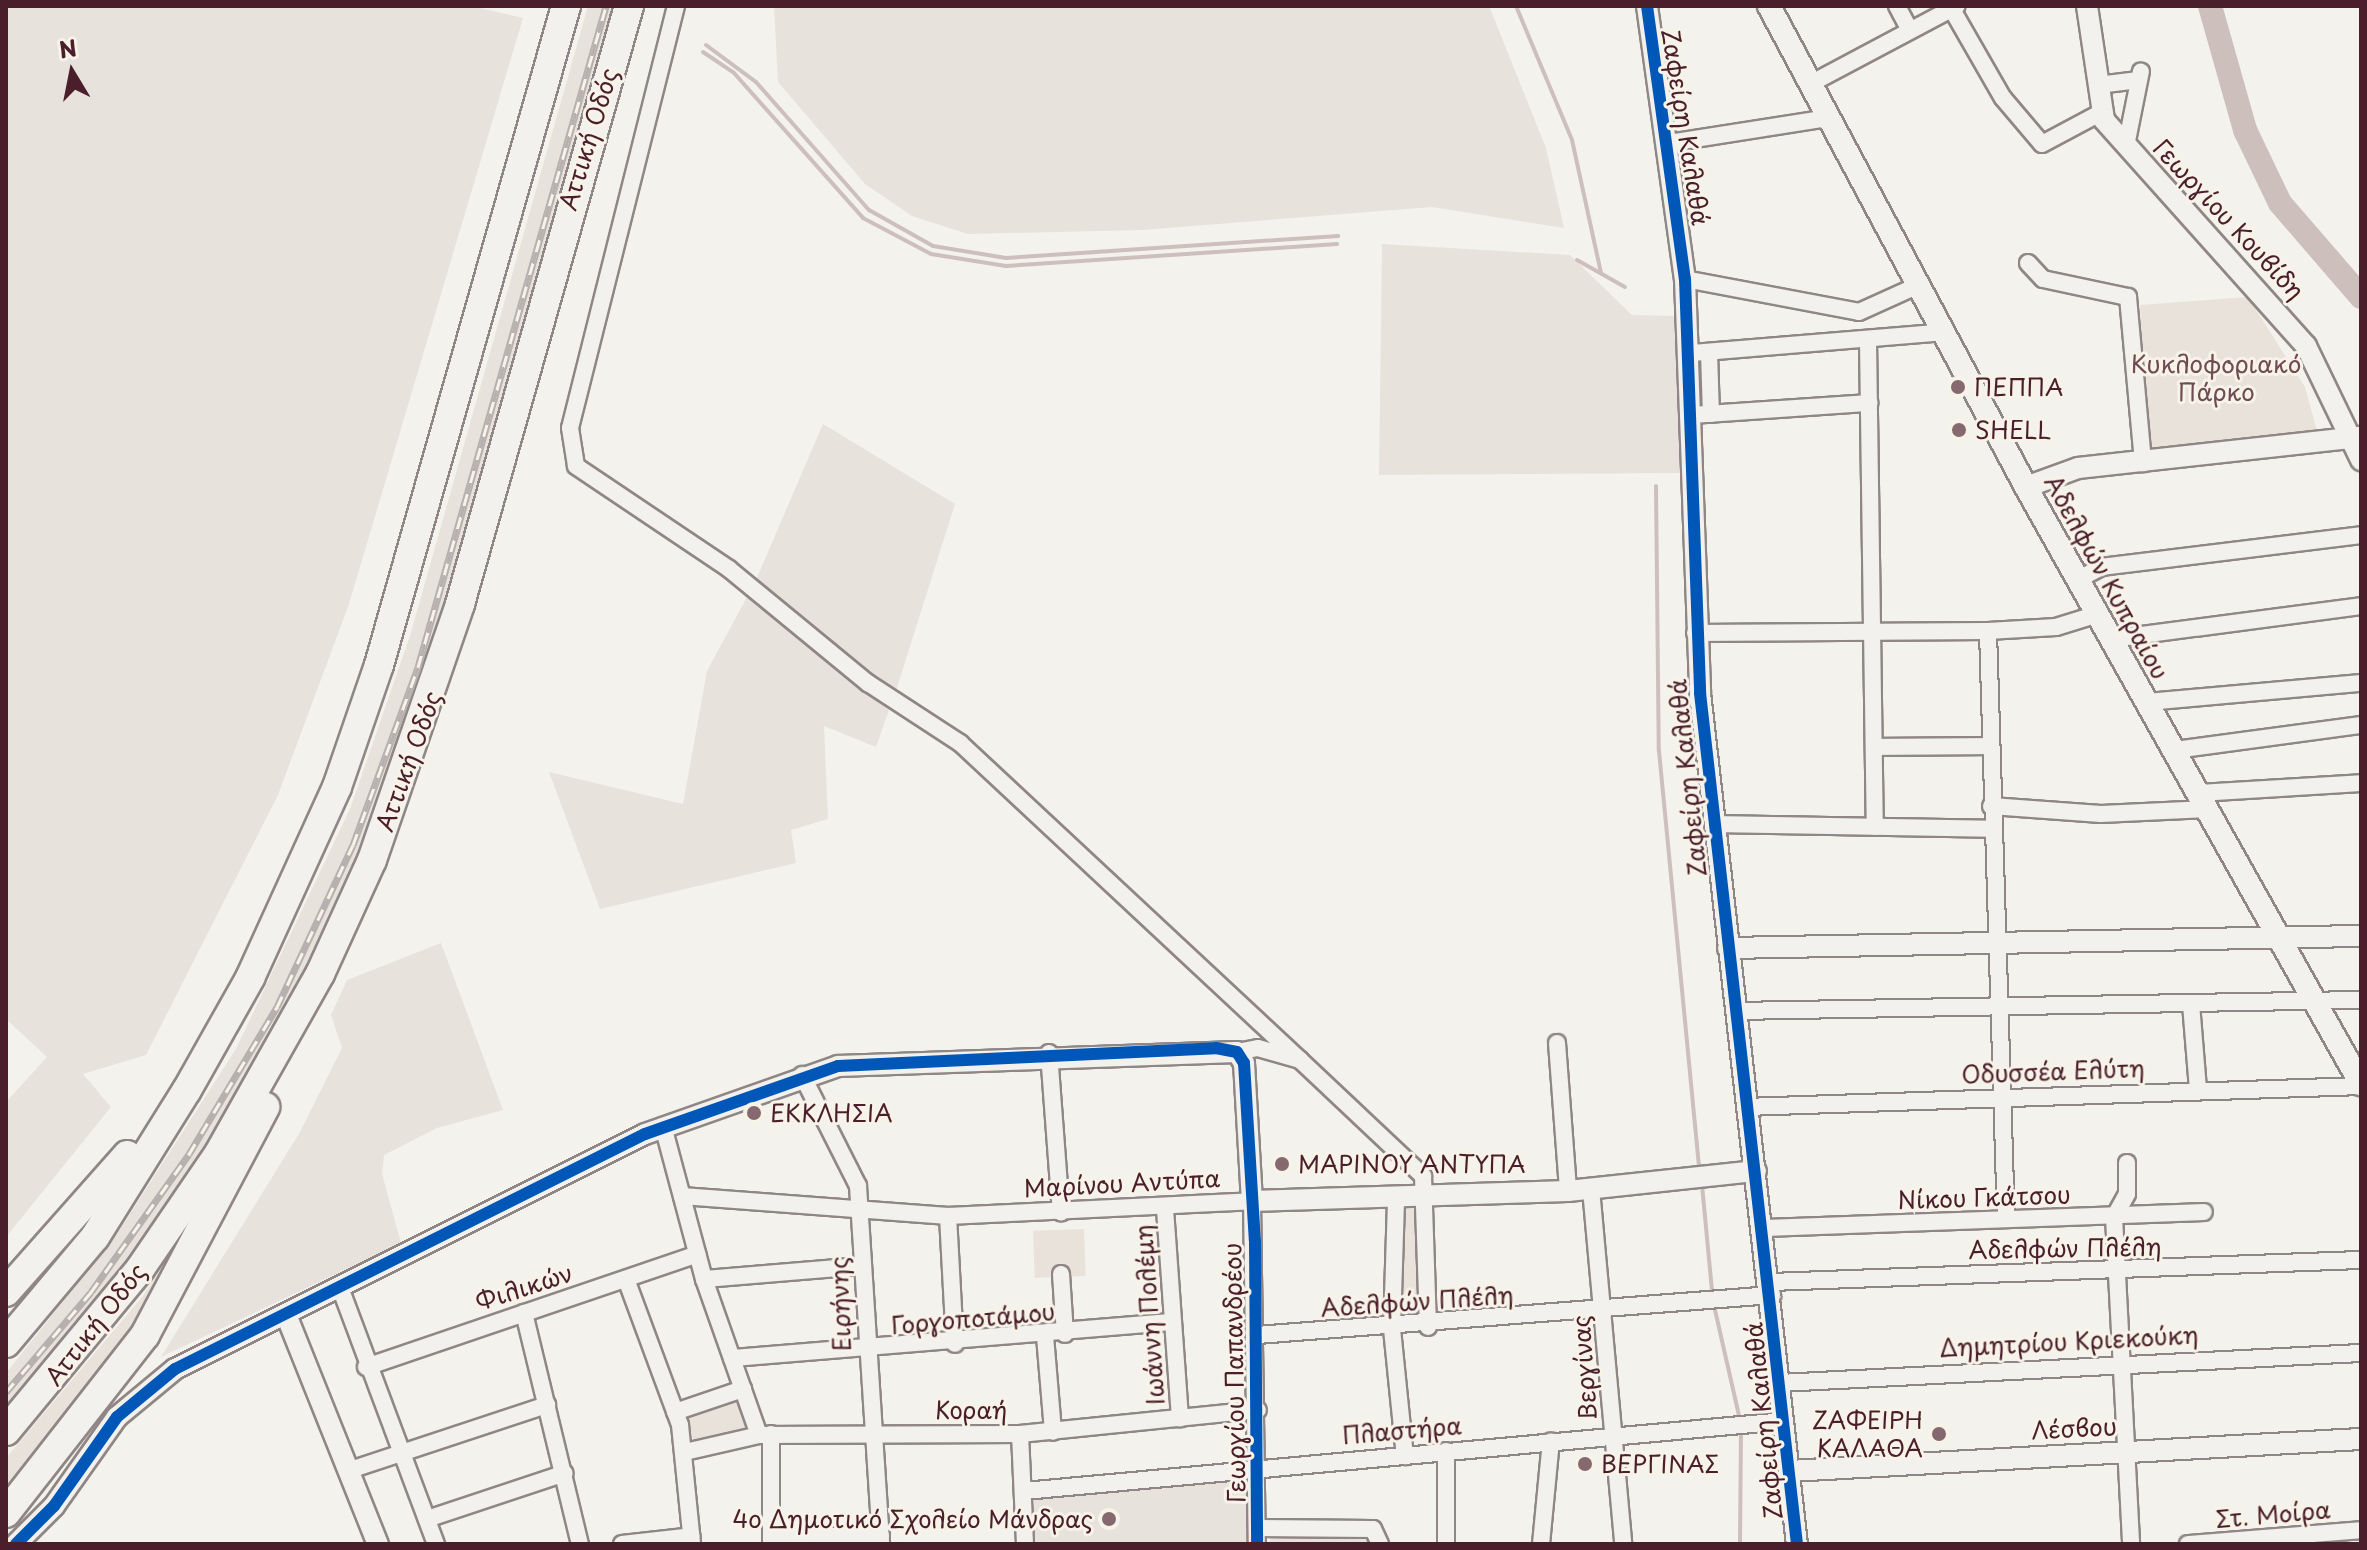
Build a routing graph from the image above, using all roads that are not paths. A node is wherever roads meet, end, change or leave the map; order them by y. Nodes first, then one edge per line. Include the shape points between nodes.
1 (566, 6) edge
2 (629, 6) edge
3 (676, 6) edge
4 (1647, 6) edge
5 (1769, 6) edge
6 (1897, 6) edge
7 (2087, 6) edge
8 (1953, 7) edge
9 (1909, 29) junction
10 (1810, 84) junction
11 (2098, 85) junction
12 (2102, 112) junction
13 (1829, 118) junction
14 (1669, 143) junction
15 (2126, 146) junction
16 (2028, 263) dead end
17 (1685, 279) junction
18 (1921, 284) junction
19 (1946, 332) junction
20 (1868, 341) junction
21 (1700, 352) junction
22 (1870, 403) junction
23 (1702, 415) junction
24 (2357, 438) edge
25 (2361, 460) edge
26 (2143, 463) junction
27 (2026, 487) junction
28 (2361, 535) edge
29 (2077, 580) junction
30 (2361, 606) edge
31 (2098, 614) junction
32 (1988, 631) junction
33 (1872, 632) junction
34 (1695, 633) junction
35 (2111, 639) junction
36 (2361, 683) edge
37 (2147, 702) junction
38 (2361, 725) edge
39 (1990, 746) junction
40 (1875, 747) junction
41 (2175, 750) junction
42 (2361, 783) edge
43 (2204, 801) junction
44 (1991, 806) junction
45 (1713, 824) junction
46 (1875, 827) junction
47 (1991, 829) junction
48 (2361, 936) edge
49 (2282, 943) junction
50 (1994, 944) junction
51 (1728, 948) junction
52 (2361, 1000) edge
53 (2191, 1004) junction
54 (2317, 1004) junction
55 (1997, 1005) junction
56 (1735, 1011) junction
57 (296, 1020) junction
58 (1557, 1043) dead end
59 (1237, 1052) junction
60 (1049, 1053) junction
61 (205, 1060) junction
62 (1300, 1060) junction
63 (802, 1075) junction
64 (2361, 1085) edge
65 (2198, 1090) junction
66 (1998, 1096) junction
67 (1745, 1107) junction
68 (663, 1126) junction
69 (2127, 1163) dead end
70 (1756, 1171) junction
71 (1591, 1189) junction
72 (1568, 1191) junction
73 (682, 1196) junction
74 (1428, 1198) junction
75 (1252, 1201) junction
76 (1396, 1201) junction
77 (861, 1209) junction
78 (1165, 1209) junction
79 (2204, 1212) dead end
80 (1061, 1213) junction
81 (948, 1216) junction
82 (2114, 1217) junction
83 (2006, 1219) junction
84 (1766, 1228) junction
85 (697, 1254) junction
86 (2361, 1260) edge
87 (862, 1266) junction
88 (2119, 1271) junction
89 (1061, 1274) dead end
90 (626, 1279) junction
91 (704, 1279) junction
92 (1772, 1289) junction
93 (341, 1290) junction
94 (6, 1292) edge
95 (1604, 1309) junction
96 (524, 1313) junction
97 (287, 1317) junction
98 (1169, 1322) junction
99 (1428, 1327) junction
100 (1392, 1329) junction
101 (1065, 1334) junction
102 (1257, 1335) junction
103 (1045, 1336) junction
104 (6, 1343) edge
105 (955, 1344) junction
106 (866, 1351) junction
107 (2361, 1353) edge
108 (732, 1358) junction
109 (2122, 1362) junction
110 (366, 1367) junction
111 (1780, 1383) junction
112 (743, 1389) junction
113 (547, 1405) junction
114 (1258, 1410) junction
115 (675, 1412) junction
116 (1180, 1418) junction
117 (1785, 1421) junction
118 (6, 1431) edge
119 (1053, 1432) junction
120 (870, 1433) junction
121 (765, 1434) junction
122 (1020, 1434) junction
123 (1614, 1435) junction
124 (2361, 1439) edge
125 (1551, 1441) junction
126 (1446, 1451) junction
127 (2127, 1451) junction
128 (401, 1452) junction
129 (685, 1452) junction
130 (1405, 1456) junction
131 (1257, 1466) junction
132 (347, 1471) junction
133 (1790, 1471) junction
134 (565, 1473) junction
135 (1024, 1491) junction
136 (6, 1513) edge
137 (427, 1519) junction
138 (2361, 1530) edge
139 (1257, 1536) edge
140 (692, 1540) edge
141 (771, 1540) edge
142 (881, 1540) edge
143 (2240, 1543) edge
144 (16, 1544) edge
145 (378, 1544) edge
146 (436, 1544) edge
147 (580, 1544) edge
148 (622, 1544) edge
149 (1025, 1544) edge
150 (1380, 1544) edge
151 (1446, 1544) edge
152 (1541, 1544) edge
153 (1623, 1544) edge
154 (1797, 1544) edge
155 (2131, 1544) edge
156 (2188, 1544) edge

1 - 61 highway via 365,706 286,904
2 - 57 highway, Αττική Οδός via 430,702 372,860
3 - 62 street via 616,228 570,428 571,453 597,487 729,569 868,683 960,743
4 - 14 street, Ζαφείρη Καλαθά
5 - 10 main road, Αδελφών Κυπραίου
6 - 9 street
7 - 11 street, Γεωργίου Κουβίδη
8 - 9 street
8 - 12 street via 2003,98 2042,144
9 - 10 street
10 - 13 main road, Αδελφών Κυπραίου
11 - 12 street, Γεωργίου Κουβίδη
11 - 15 street via 2140,76
12 - 15 street, Γεωργίου Κουβίδη
13 - 14 street
13 - 18 main road, Αδελφών Κυπραίου
14 - 17 street, Ζαφείρη Καλαθά
15 - 24 street, Γεωργίου Κουβίδη via 2261,288 2306,346
16 - 26 street via 2043,279 2128,297
17 - 18 street via 1859,312
17 - 21 street, Ζαφείρη Καλαθά
18 - 19 main road, Αδελφών Κυπραίου
19 - 20 street
19 - 27 main road, Αδελφών Κυπραίου
20 - 21 street
20 - 22 street
21 - 23 street, Ζαφείρη Καλαθά
22 - 23 street
22 - 33 street
23 - 34 street, Ζαφείρη Καλαθά
24 - 25 street, Γεωργίου Κουβίδη
24 - 26 street
26 - 27 street via 2078,468
27 - 29 main road, Αδελφών Κυπραίου
28 - 29 street via 2101,567
29 - 31 main road, Αδελφών Κυπραίου
30 - 35 street
31 - 32 street via 2056,627
31 - 35 main road, Αδελφών Κυπραίου
32 - 33 street
32 - 39 street
33 - 34 street
33 - 40 street
34 - 45 street, Ζαφείρη Καλαθά
35 - 37 main road, Αδελφών Κυπραίου
36 - 37 street
37 - 41 main road, Αδελφών Κυπραίου
38 - 41 street
39 - 40 street
39 - 44 street
40 - 46 street
41 - 43 main road, Αδελφών Κυπραίου
42 - 43 street
43 - 44 street via 2101,814
43 - 49 main road, Αδελφών Κυπραίου
44 - 47 street
45 - 46 street
45 - 51 street, Ζαφείρη Καλαθά
46 - 47 street
47 - 50 street
48 - 49 street
49 - 50 street
49 - 54 main road, Αδελφών Κυπραίου
50 - 51 street
50 - 55 street
51 - 56 street, Ζαφείρη Καλαθά
52 - 54 street
53 - 54 street
53 - 55 street
53 - 65 street
54 - 64 main road, Αδελφών Κυπραίου
55 - 56 street
55 - 66 street
56 - 67 street, Ζαφείρη Καλαθά
57 - 118 highway, Αττική Οδός via 140,1269
57 - 136 highway via 288,1061 145,1335
58 - 72 street
59 - 60 street
59 - 62 street via 1258,1048
59 - 75 street via 1244,1063
60 - 63 street
60 - 80 street
61 - 94 highway via 177,1084 42,1260
61 - 104 highway via 95,1237
62 - 74 street via 1411,1160
63 - 68 street
63 - 77 street, Ειρήνης via 858,1186
64 - 65 street, Οδυσσέα Ελύτη
65 - 66 street, Οδυσσέα Ελύτη
66 - 67 street, Οδυσσέα Ελύτη
66 - 83 street
67 - 70 street, Ζαφείρη Καλαθά
68 - 73 street
68 - 93 street
69 - 82 street via 2127,1194
70 - 71 street, Μαρίνου Αντύπα
70 - 84 street, Ζαφείρη Καλαθά
71 - 72 street, Μαρίνου Αντύπα
71 - 95 street, Βεργίνας
72 - 74 street, Μαρίνου Αντύπα
73 - 77 street, Μαρίνου Αντύπα
73 - 85 street
74 - 76 street, Μαρίνου Αντύπα
74 - 99 street
75 - 76 street, Μαρίνου Αντύπα
75 - 78 street, Μαρίνου Αντύπα
75 - 102 street, Γεωργίου Παπανδρέου
76 - 100 street
77 - 81 street, Μαρίνου Αντύπα
77 - 87 street, Ειρήνης
78 - 80 street, Μαρίνου Αντύπα
78 - 98 street, Ιωάννη Πολέμη
79 - 82 street, Νίκου Γκάτσου
80 - 81 street, Μαρίνου Αντύπα
81 - 105 street
82 - 83 street, Νίκου Γκάτσου
82 - 88 street
83 - 84 street, Νίκου Γκάτσου
84 - 92 street, Ζαφείρη Καλαθά
85 - 90 street, Φιλικών
85 - 91 street
86 - 88 street, Αδελφών Πλέλη
87 - 91 street
87 - 106 street, Ειρήνης
88 - 92 street, Αδελφών Πλέλη
88 - 109 street
89 - 101 street
90 - 96 street, Φιλικών
90 - 115 street
91 - 108 street
92 - 95 street, Αδελφών Πλέλη
92 - 111 street, Ζαφείρη Καλαθά
93 - 97 street
93 - 110 street
95 - 99 street, Αδελφών Πλέλη
95 - 123 street, Βεργίνας
96 - 110 street, Φιλικών
96 - 113 street
97 - 132 street
97 - 144 street via 140,1393 54,1506
98 - 101 street, Γοργοποτάμου
98 - 116 street, Ιωάννη Πολέμη
99 - 100 street, Αδελφών Πλέλη
100 - 102 street, Αδελφών Πλέλη
100 - 130 street
101 - 103 street, Γοργοποτάμου
102 - 114 street, Γεωργίου Παπανδρέου
103 - 105 street, Γοργοποτάμου
103 - 119 street
105 - 106 street, Γοργοποτάμου
106 - 108 street, Γοργοποτάμου
106 - 120 street, Ειρήνης
107 - 109 street, Δημητρίου Κριεκούκη
108 - 112 street
109 - 111 street, Δημητρίου Κριεκούκη
109 - 127 street
110 - 128 street
111 - 117 street, Ζαφείρη Καλαθά
112 - 115 street
112 - 121 street
113 - 128 street
113 - 134 street
114 - 116 street, Κοραή
114 - 131 street, Γεωργίου Παπανδρέου
115 - 129 street
116 - 119 street, Κοραή
117 - 123 street, Πλαστήρα
117 - 133 street, Ζαφείρη Καλαθά
119 - 122 street, Κοραή
120 - 121 street, Κοραή
120 - 122 street, Κοραή
120 - 142 street, Ειρήνης
121 - 129 street, Κοραή
121 - 141 street
122 - 135 street
123 - 125 street, Πλαστήρα
123 - 153 street, Βεργίνας
124 - 127 street, Λέσβου
125 - 126 street, Πλαστήρα
125 - 152 street
126 - 130 street, Πλαστήρα
126 - 151 street
127 - 133 street, Λέσβου
127 - 155 street
128 - 132 street
128 - 137 street
129 - 140 street
130 - 131 street, Πλαστήρα
131 - 135 street, Πλαστήρα
131 - 139 street, Γεωργίου Παπανδρέου
132 - 145 street
133 - 154 street, Ζαφείρη Καλαθά
134 - 137 street
134 - 147 street
135 - 149 street
137 - 146 street
138 - 143 street, Στ. Μοίρα
139 - 150 street via 1373,1529
140 - 148 street
141 - 142 street
143 - 156 street, Στ. Μοίρα

